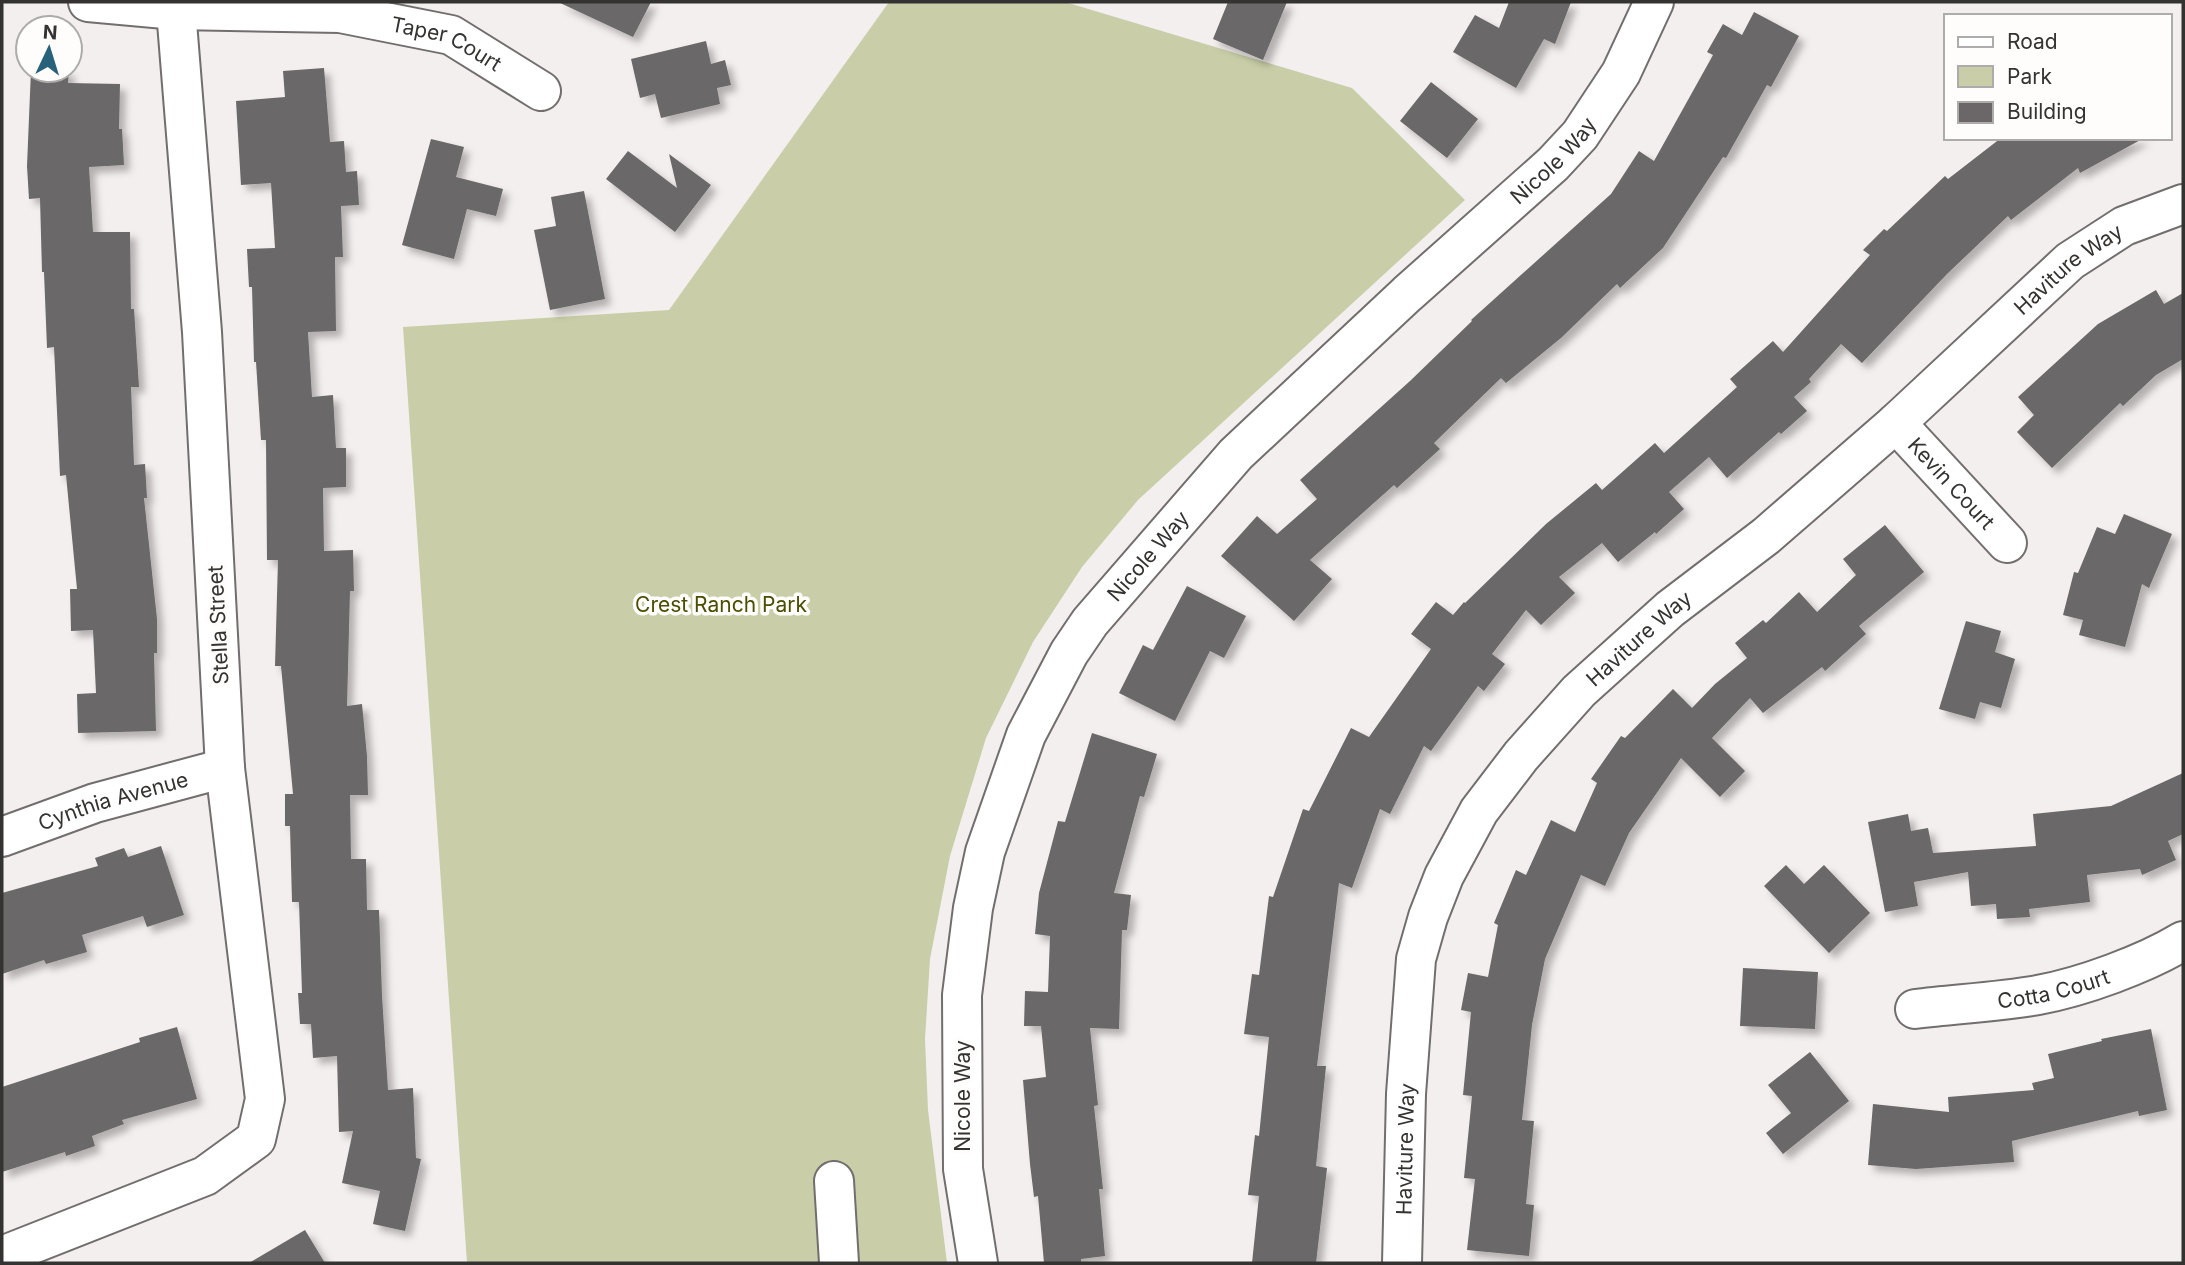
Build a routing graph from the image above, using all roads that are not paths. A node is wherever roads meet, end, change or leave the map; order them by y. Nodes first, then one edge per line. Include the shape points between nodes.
1 (88, 2) edge
2 (1654, 2) edge
3 (176, 10) junction
4 (541, 91) dead end
5 (2183, 204) edge
6 (1896, 423) junction
7 (2007, 543) dead end
8 (225, 768) junction
9 (2, 837) edge
10 (2183, 941) edge
11 (1915, 1009) dead end
12 (834, 1181) dead end
13 (2, 1256) edge
14 (839, 1263) edge
15 (978, 1263) edge
16 (1402, 1263) edge

1 - 3 street, Taper Court
2 - 15 street, Nicole Way via 1621,73 1580,135 1236,454 1090,622 1069,653 1026,734 985,852 973,908 962,995 962,1155
3 - 4 street, Taper Court via 340,13 451,35
3 - 8 street, Stella Street via 202,332
5 - 6 street, Haviture Way via 2124,226 2070,261
6 - 7 street, Kevin Court
6 - 16 street, Haviture Way via 1579,691 1479,811 1444,876 1416,959 1406,1094
8 - 9 street, Cynthia Avenue via 95,803
8 - 13 street, Stella Street via 265,1099 257,1139 205,1176
10 - 11 street, Cotta Court via 2162,954 2098,978 2038,995
12 - 14 street

